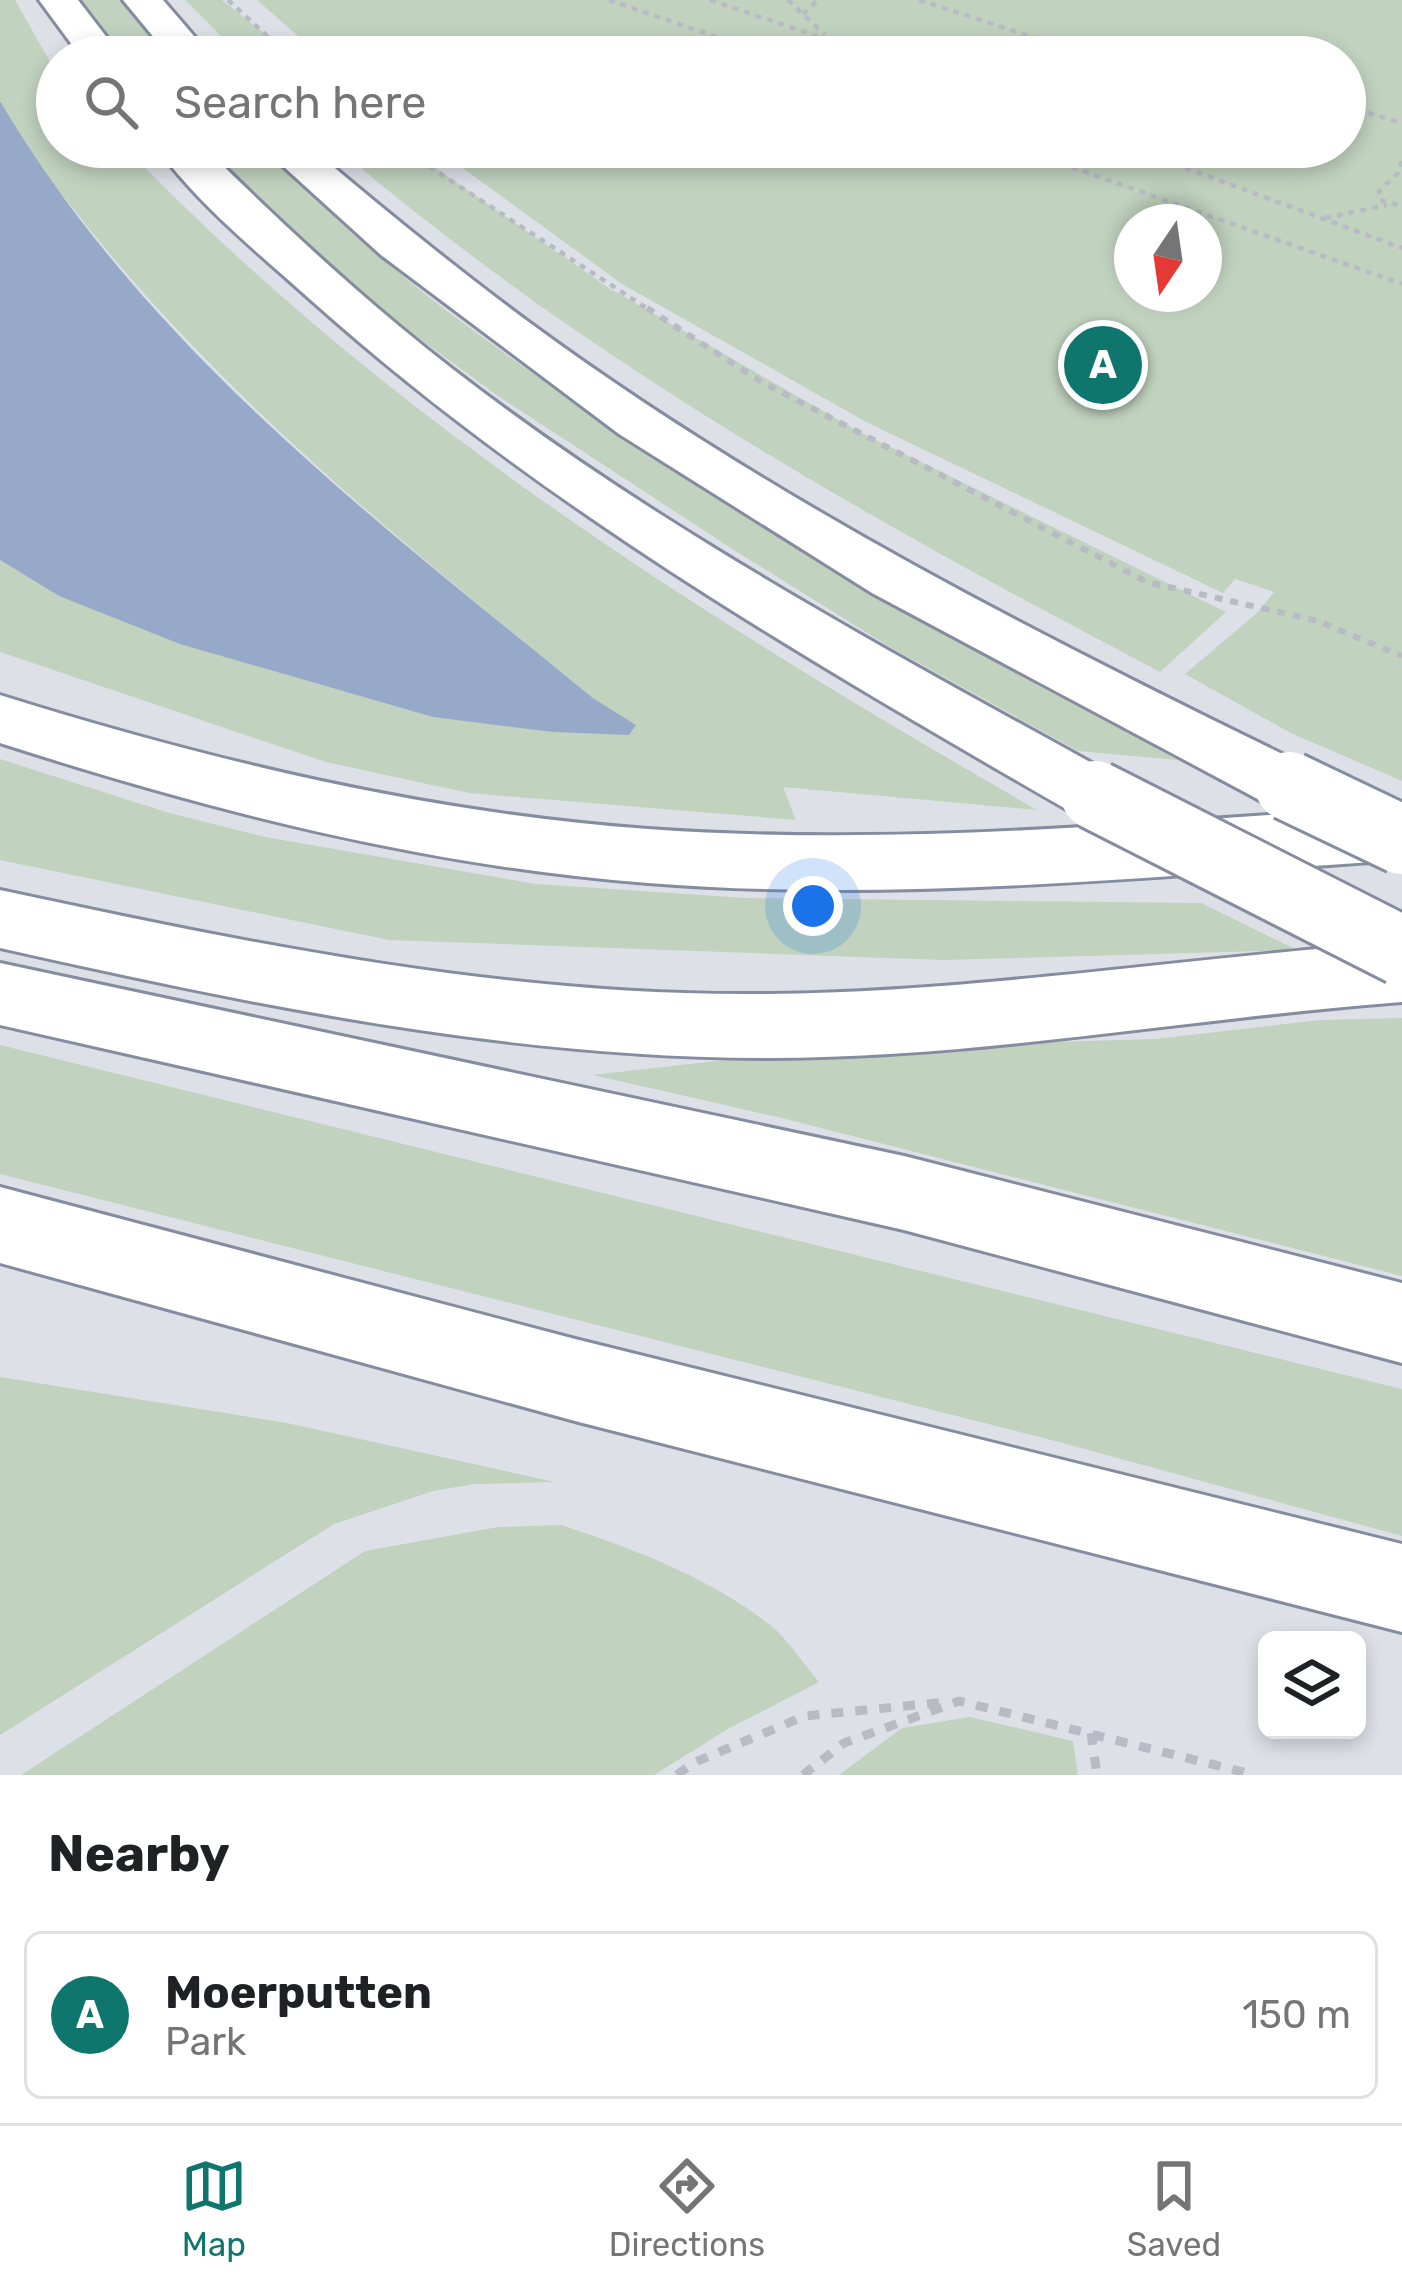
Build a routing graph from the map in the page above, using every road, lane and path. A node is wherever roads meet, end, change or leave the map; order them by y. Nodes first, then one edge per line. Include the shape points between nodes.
1 (58, 0) edge
2 (142, 0) edge
3 (228, 0) edge
4 (609, 0) edge
5 (710, 0) edge
6 (788, 0) edge
7 (818, 0) edge
8 (919, 0) edge
9 (803, 14) junction
10 (86, 36) edge
11 (174, 36) edge
12 (267, 36) edge
13 (714, 36) edge
14 (819, 36) edge
15 (827, 36) edge
16 (1030, 36) edge
17 (1366, 112) edge
18 (1399, 122) edge
19 (1402, 138) edge
20 (1402, 161) edge
21 (200, 168) edge
22 (307, 168) edge
23 (431, 168) edge
24 (1074, 168) edge
25 (1186, 168) edge
26 (1388, 205) junction
27 (1402, 206) edge
28 (1323, 218) junction
29 (1402, 248) edge
30 (1402, 284) edge
31 (1402, 656) edge
32 (0, 719) edge
33 (1402, 837) edge
34 (0, 920) edge
35 (1402, 951) edge
36 (1402, 972) edge
37 (0, 994) edge
38 (0, 1225) edge
39 (1402, 1323) edge
40 (1402, 1588) edge
41 (959, 1700) junction
42 (1091, 1733) junction
43 (677, 1775) edge
44 (803, 1775) edge
45 (1096, 1775) edge
46 (1255, 1775) edge

1 - 10 highway
2 - 11 highway
3 - 12 path
4 - 13 path
5 - 14 path
6 - 9 path
7 - 9 path
8 - 16 path
9 - 15 path
17 - 18 path
18 - 19 path
20 - 26 path via 1379,191
21 - 35 highway, bridge via 372,331 706,567 1095,795
22 - 33 highway, bridge via 498,326 773,508 1063,673
23 - 31 path via 760,381 1148,582 1318,621
24 - 30 path
25 - 28 path
26 - 27 path
26 - 28 path
28 - 29 path
32 - 33 highway via 272,800 445,833 650,856 974,858
34 - 36 highway via 413,1000 761,1026 934,1018
37 - 39 highway via 904,1193
38 - 40 highway
41 - 42 path
41 - 43 path via 805,1716
41 - 44 path via 844,1743
42 - 45 path
42 - 46 path

